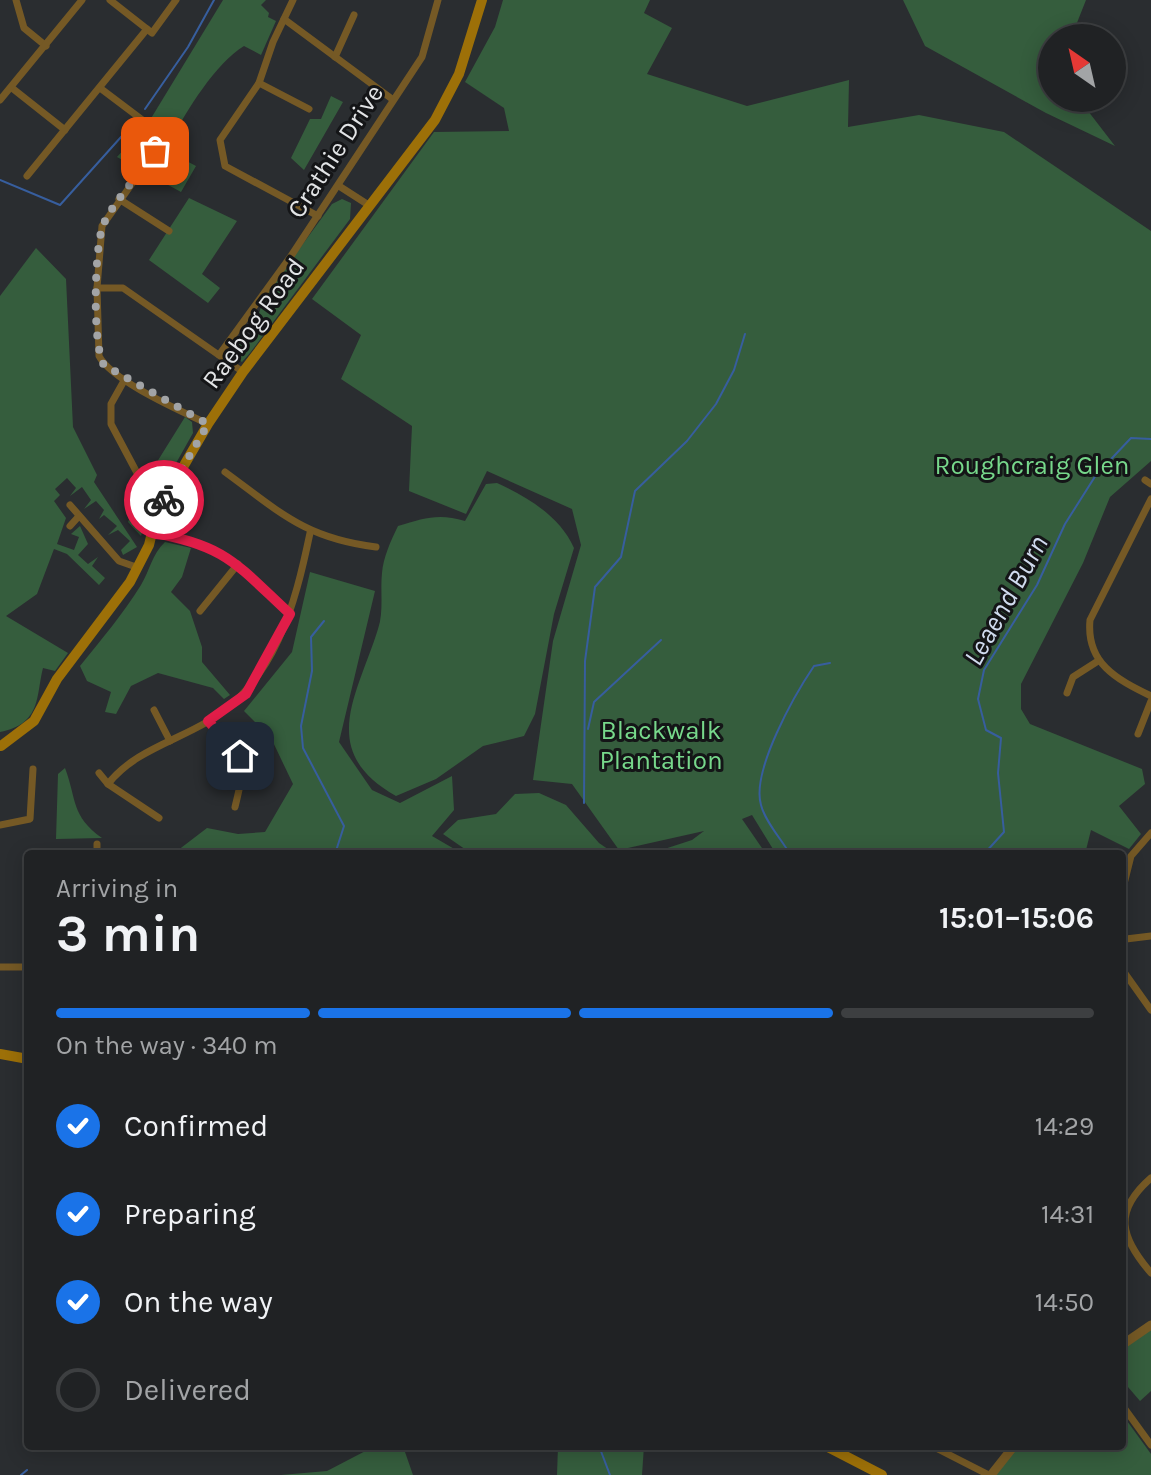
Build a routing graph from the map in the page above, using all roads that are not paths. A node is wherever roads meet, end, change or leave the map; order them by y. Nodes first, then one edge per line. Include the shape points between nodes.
1 (16, 0) edge
2 (82, 0) edge
3 (110, 0) edge
4 (176, 0) edge
5 (293, 0) edge
6 (438, 0) edge
7 (482, 0) edge
8 (354, 15) dead end
9 (284, 19) junction
10 (147, 29) junction
11 (46, 46) junction
12 (335, 57) junction
13 (259, 83) junction
14 (12, 88) junction
15 (100, 88) junction
16 (392, 99) junction
17 (0, 100) edge
18 (309, 109) dead end
19 (65, 130) junction
20 (27, 176) dead end
21 (339, 186) junction
22 (119, 199) junction
23 (367, 204) junction
24 (318, 216) junction
25 (169, 231) dead end
26 (97, 288) junction
27 (219, 355) junction
28 (243, 372) junction
29 (125, 379) junction
30 (208, 424) junction
31 (225, 472) dead end
32 (144, 486) dead end
33 (1151, 499) edge
34 (70, 505) dead end
35 (79, 516) junction
36 (70, 526) dead end
37 (150, 532) junction
38 (310, 533) junction
39 (376, 547) dead end
40 (238, 564) junction
41 (136, 567) junction
42 (200, 611) dead end
43 (290, 614) junction
44 (1098, 661) junction
45 (1067, 693) dead end
46 (1151, 698) edge
47 (154, 710) dead end
48 (208, 721) junction
49 (1138, 734) dead end
50 (170, 741) junction
51 (0, 747) edge
52 (33, 769) dead end
53 (99, 773) dead end
54 (108, 784) junction
55 (22, 787) dead end
56 (32, 788) junction
57 (235, 807) dead end
58 (159, 818) dead end
59 (0, 825) edge
60 (1151, 833) edge
61 (97, 844) dead end
62 (97, 850) edge
63 (1126, 877) edge
64 (1151, 936) edge
65 (1126, 939) edge
66 (0, 967) edge
67 (24, 967) edge
68 (1126, 975) edge
69 (1151, 1010) edge
70 (0, 1054) edge
71 (24, 1058) edge
72 (1151, 1178) edge
73 (1126, 1220) edge
74 (1126, 1234) edge
75 (1151, 1273) edge
76 (1151, 1325) edge
77 (1126, 1342) edge
78 (1126, 1411) edge
79 (1151, 1445) edge
80 (833, 1450) edge
81 (948, 1450) edge
82 (1011, 1450) edge
83 (880, 1475) edge
84 (990, 1475) edge

1 - 11 street via 24,28
2 - 11 street
3 - 10 street
4 - 10 street via 152,33
5 - 9 street
6 - 16 street, Crathie Drive via 422,57
7 - 23 main road, Raebog Road via 447,99
8 - 12 street
9 - 12 street
9 - 13 street
10 - 15 street
11 - 14 street
12 - 16 street
13 - 18 street
13 - 24 street via 220,140 225,166
14 - 17 street
14 - 19 street
15 - 19 street
15 - 22 street via 165,137
16 - 21 street, Crathie Drive
19 - 20 street
21 - 23 street
21 - 24 street, Crathie Drive
22 - 25 street
22 - 26 street via 102,226
23 - 28 main road, Raebog Road
24 - 27 street, Crathie Drive
26 - 27 street via 123,288
26 - 29 street via 99,356
27 - 28 street
28 - 30 main road, Raebog Road
29 - 30 street
29 - 32 street via 111,404 111,424
30 - 37 main road, Raebog Road
31 - 38 street
33 - 44 street via 1090,620
34 - 35 street
35 - 36 street
35 - 41 street via 119,561
37 - 40 street via 212,547
37 - 41 main road, Raebog Road
38 - 39 street
38 - 43 street
40 - 42 street
40 - 43 street
41 - 51 main road, Raebog Road via 57,679 34,721
43 - 48 street via 246,694
44 - 45 street via 1073,677
44 - 46 street
46 - 49 street
47 - 50 street
48 - 50 street
48 - 57 street via 243,765
50 - 54 street via 122,766
52 - 56 street
53 - 54 street
54 - 58 street
55 - 56 street
56 - 59 street via 30,819
60 - 63 street via 1131,856
61 - 62 street
64 - 65 street
66 - 67 street
68 - 69 street
70 - 71 main road
72 - 73 street via 1133,1197
74 - 75 street
76 - 77 street
78 - 79 street
80 - 83 main road
81 - 84 street
82 - 84 street

